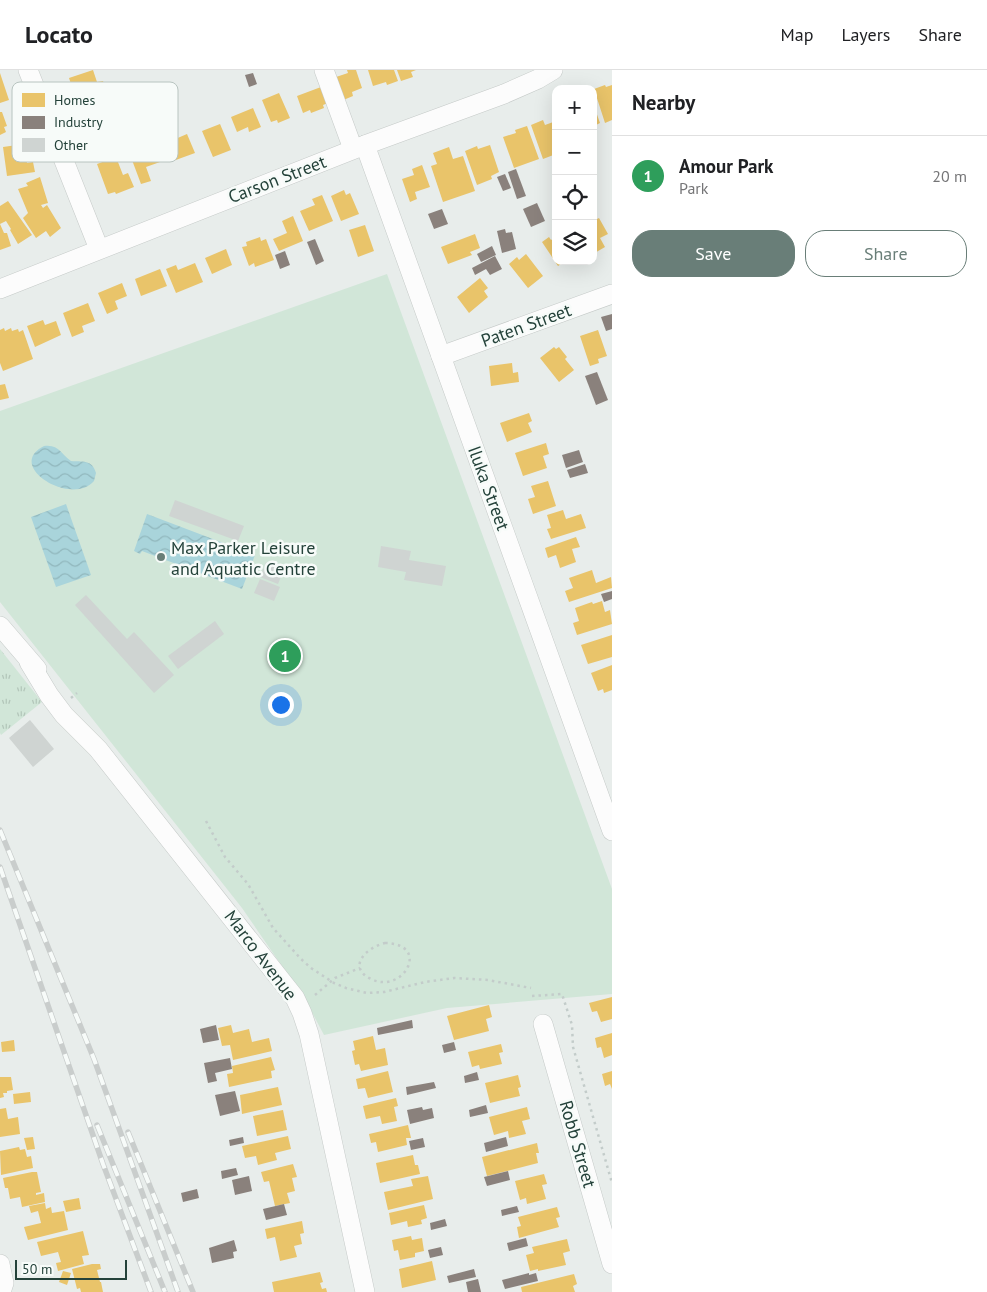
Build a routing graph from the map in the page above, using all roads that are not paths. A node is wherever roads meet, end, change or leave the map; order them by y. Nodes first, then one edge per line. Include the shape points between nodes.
1 (28, 70) edge
2 (324, 70) edge
3 (553, 70) edge
4 (33, 82) edge
5 (359, 147) junction
6 (64, 162) edge
7 (99, 249) junction
8 (0, 289) edge
9 (612, 294) edge
10 (441, 356) junction
11 (0, 626) edge
12 (612, 831) edge
13 (543, 1024) dead end
14 (0, 1264) edge
15 (612, 1264) edge
16 (8, 1290) edge
17 (364, 1292) edge

1 - 4 street
2 - 5 street, Iluka Street
3 - 5 street, Carson Street via 504,94
5 - 7 street, Carson Street
5 - 10 street, Iluka Street
6 - 7 street
7 - 8 street, Carson Street
9 - 10 street, Paten Street
10 - 12 street, Iluka Street
11 - 17 street, Marco Avenue via 29,662 64,715 95,745 299,1005 309,1034
13 - 15 street, Robb Street
14 - 16 street

